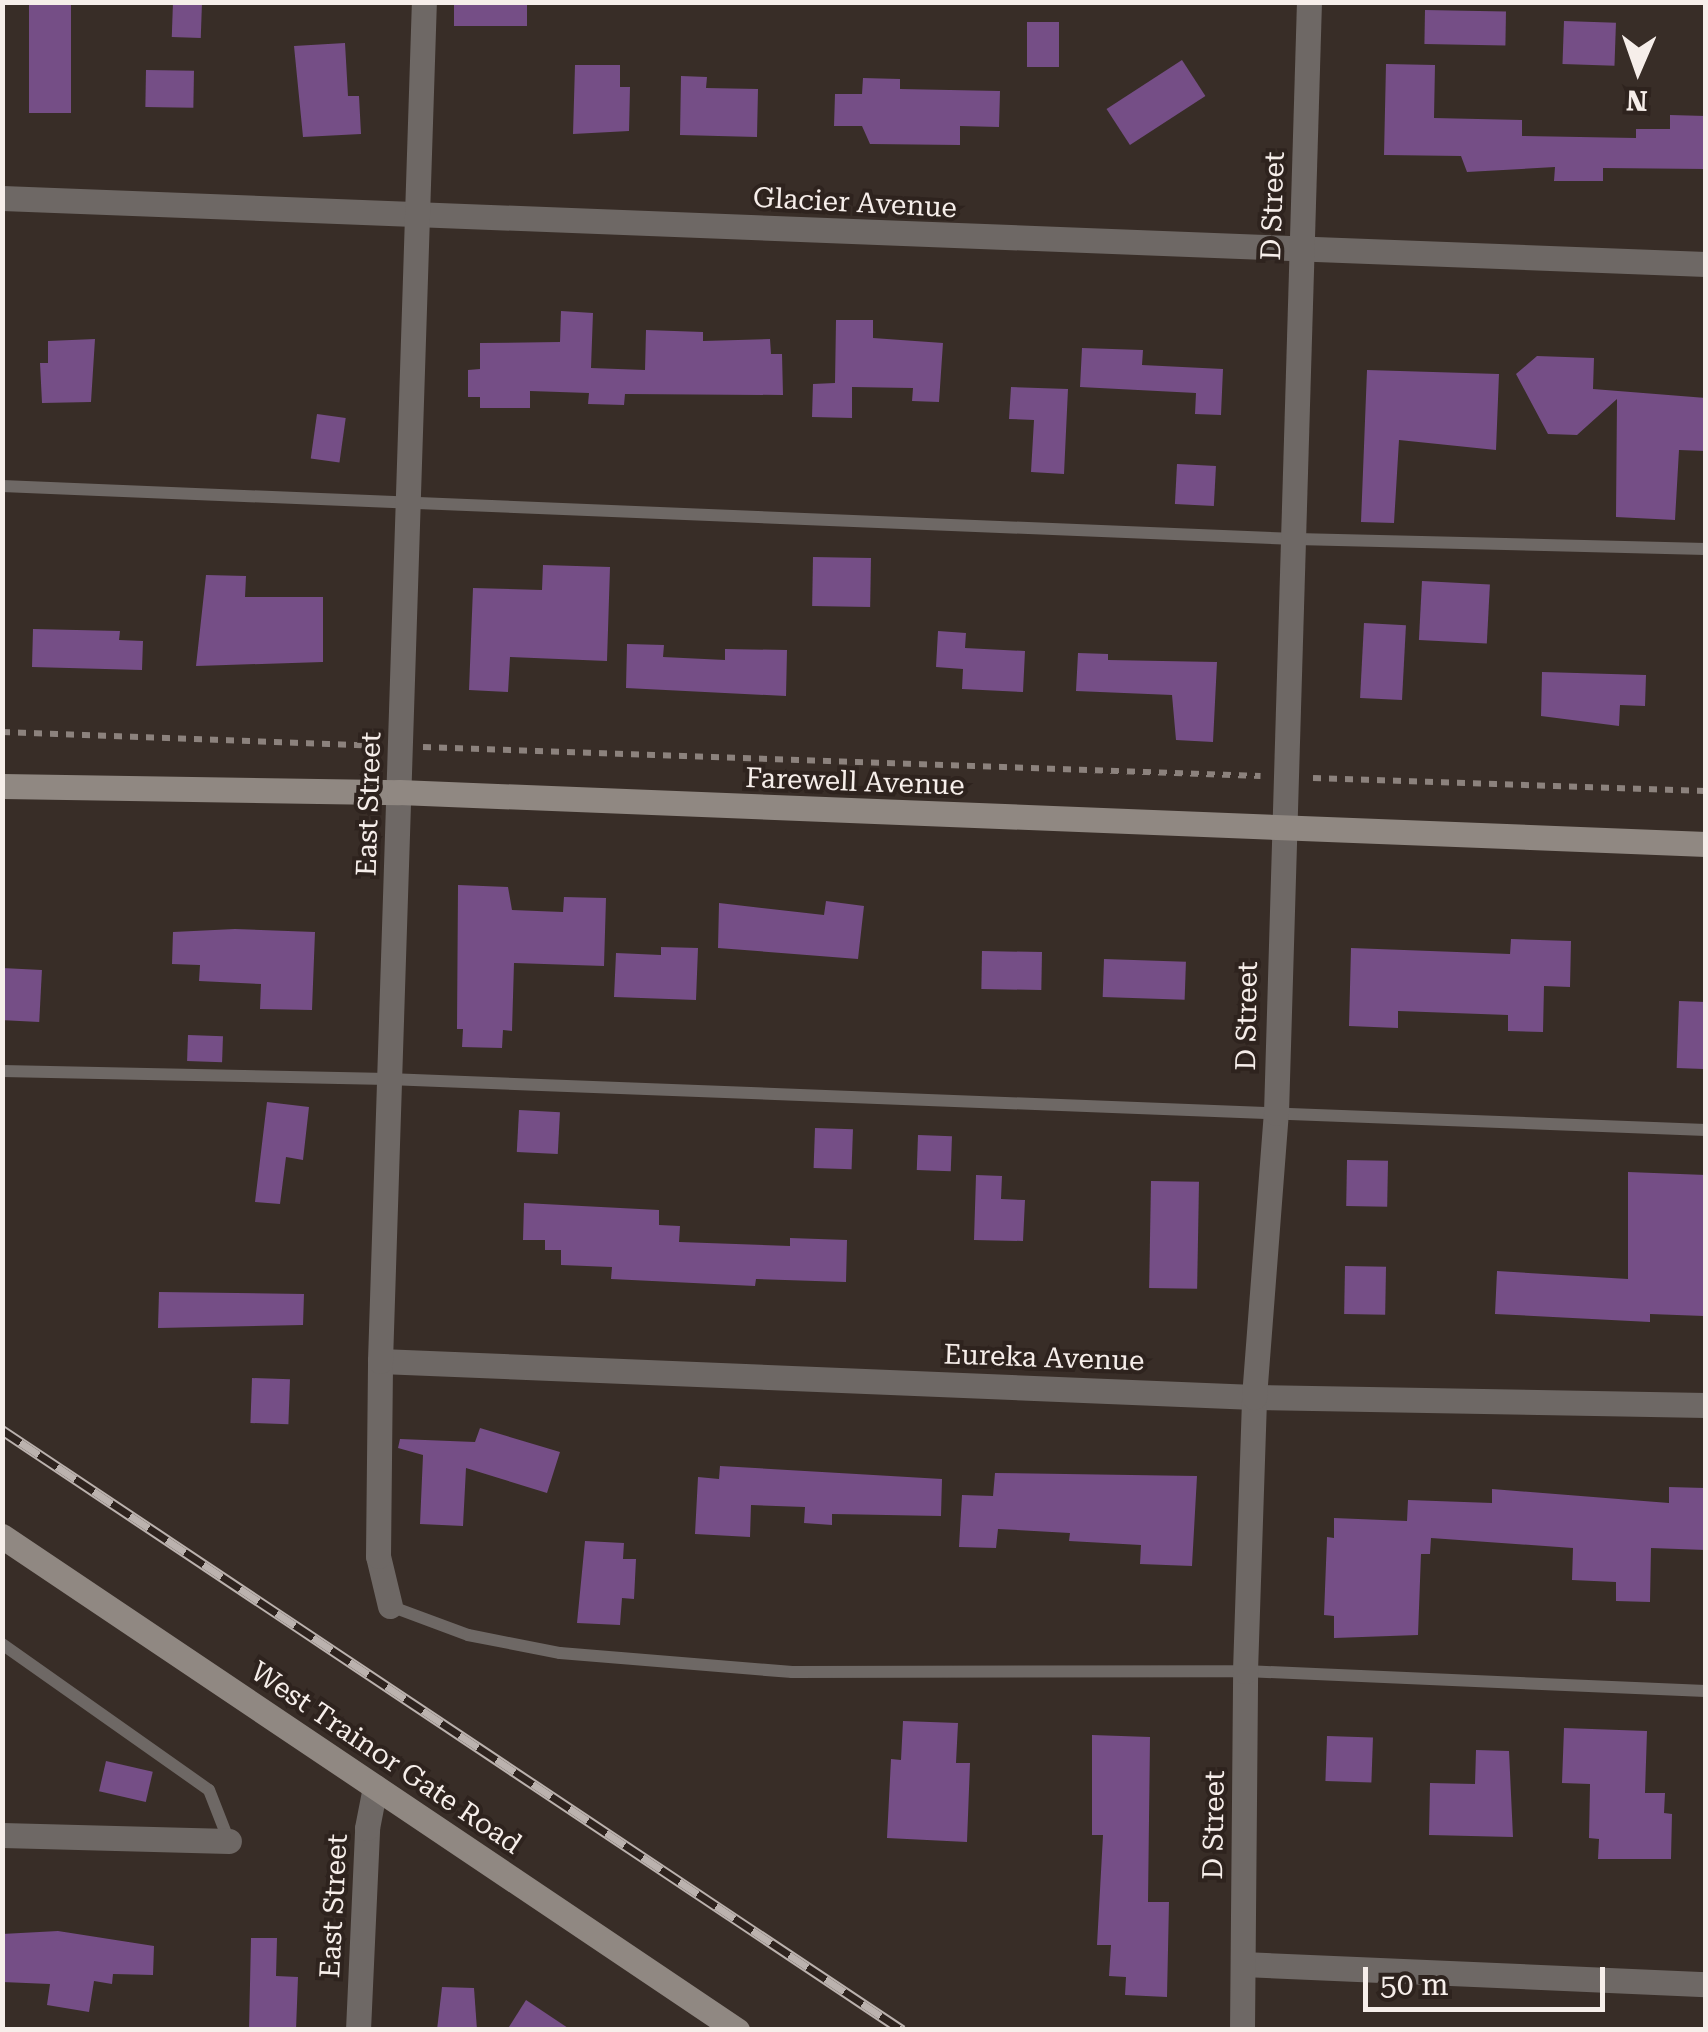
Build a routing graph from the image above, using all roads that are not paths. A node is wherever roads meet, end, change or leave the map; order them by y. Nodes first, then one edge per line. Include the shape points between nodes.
1 (424, 2) edge
2 (1309, 2) edge
3 (2, 198) edge
4 (418, 213) junction
5 (1301, 252) junction
6 (1706, 264) edge
7 (2, 486) edge
8 (406, 502) junction
9 (1296, 539) junction
10 (1706, 549) edge
11 (2, 786) edge
12 (399, 792) junction
13 (1281, 830) junction
14 (1706, 844) edge
15 (2, 1072) edge
16 (388, 1079) junction
17 (1276, 1114) junction
18 (1706, 1130) edge
19 (380, 1361) junction
20 (1254, 1397) junction
21 (1706, 1405) edge
22 (2, 1536) edge
23 (390, 1606) joint
24 (2, 1644) edge
25 (1245, 1671) junction
26 (1706, 1691) edge
27 (375, 1787) junction
28 (2, 1835) edge
29 (229, 1841) joint
30 (1243, 1964) junction
31 (1706, 1984) edge
32 (358, 2030) edge
33 (736, 2030) edge
34 (1242, 2030) edge

1 - 4 street, East Street
2 - 5 street, D Street
3 - 4 street, Glacier Avenue
4 - 5 street, Glacier Avenue
4 - 8 street, East Street
5 - 6 street, Glacier Avenue
5 - 9 street, D Street
7 - 8 lane
8 - 9 lane
8 - 12 street, East Street
9 - 10 lane
9 - 13 street, D Street
11 - 12 street, Farewell Avenue
12 - 13 street, Farewell Avenue
12 - 16 street, East Street
13 - 14 street, Farewell Avenue
13 - 17 street, D Street
15 - 16 lane
16 - 17 lane
16 - 19 street, East Street
17 - 18 lane
17 - 20 street, D Street
19 - 20 street, Eureka Avenue
19 - 23 street, East Street via 378,1556
20 - 21 street, Eureka Avenue
20 - 25 street, D Street
22 - 27 street, West Trainor Gate Road
23 - 25 lane via 468,1635 560,1653 792,1672
24 - 29 lane via 209,1790
25 - 26 lane
25 - 30 street, D Street
27 - 32 street, East Street
27 - 33 street, West Trainor Gate Road
28 - 29 street
30 - 31 street
30 - 34 street, D Street

